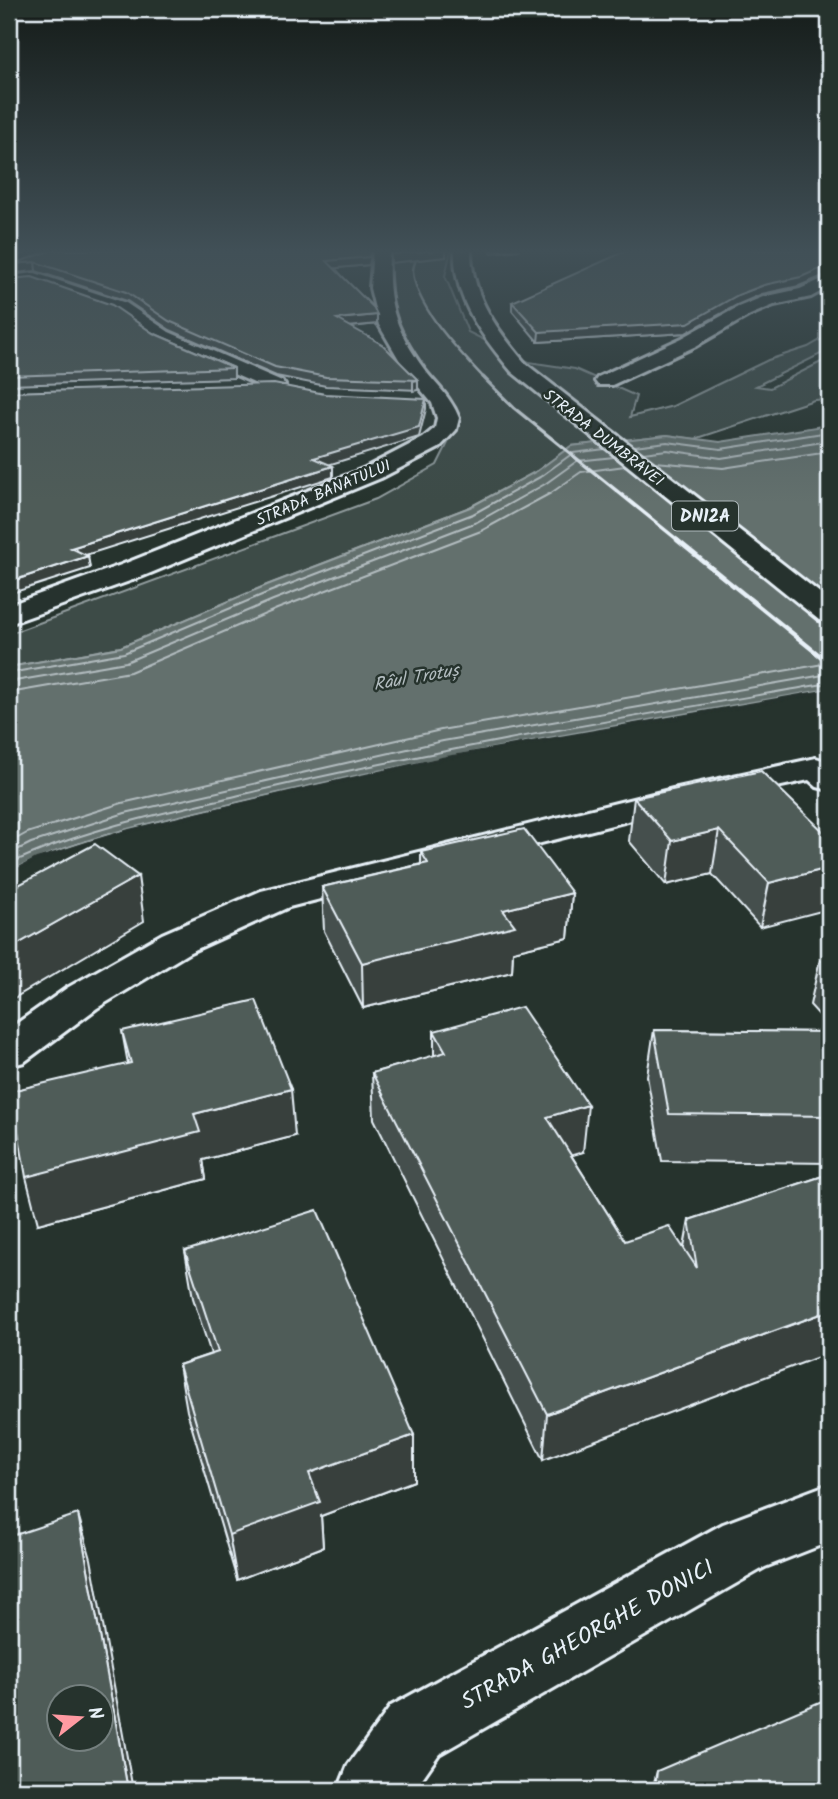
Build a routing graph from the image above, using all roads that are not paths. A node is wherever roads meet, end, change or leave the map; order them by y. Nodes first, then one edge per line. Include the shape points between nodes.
1 (159, 334) edge
2 (393, 334) edge
3 (492, 334) edge
4 (703, 334) edge
5 (605, 381) dead end
6 (275, 385) junction
7 (222, 387) edge
8 (301, 390) edge
9 (414, 400) edge
10 (442, 401) junction
11 (829, 614) edge
12 (9, 615) edge
13 (822, 774) edge
14 (9, 1051) edge
15 (829, 1513) edge
16 (373, 1790) edge

1 - 6 street
2 - 10 street via 417,373
3 - 11 street, STRADA DUMBRAVEI / DN12A via 519,369
4 - 5 street
6 - 7 street
6 - 8 street
9 - 10 street
10 - 12 street, STRADA BANATULUI via 448,418 444,430 408,456 131,572
13 - 14 street via 660,802 275,899 176,943 82,998
15 - 16 street, STRADA GHEORGHE DONICI via 745,1545 415,1730

